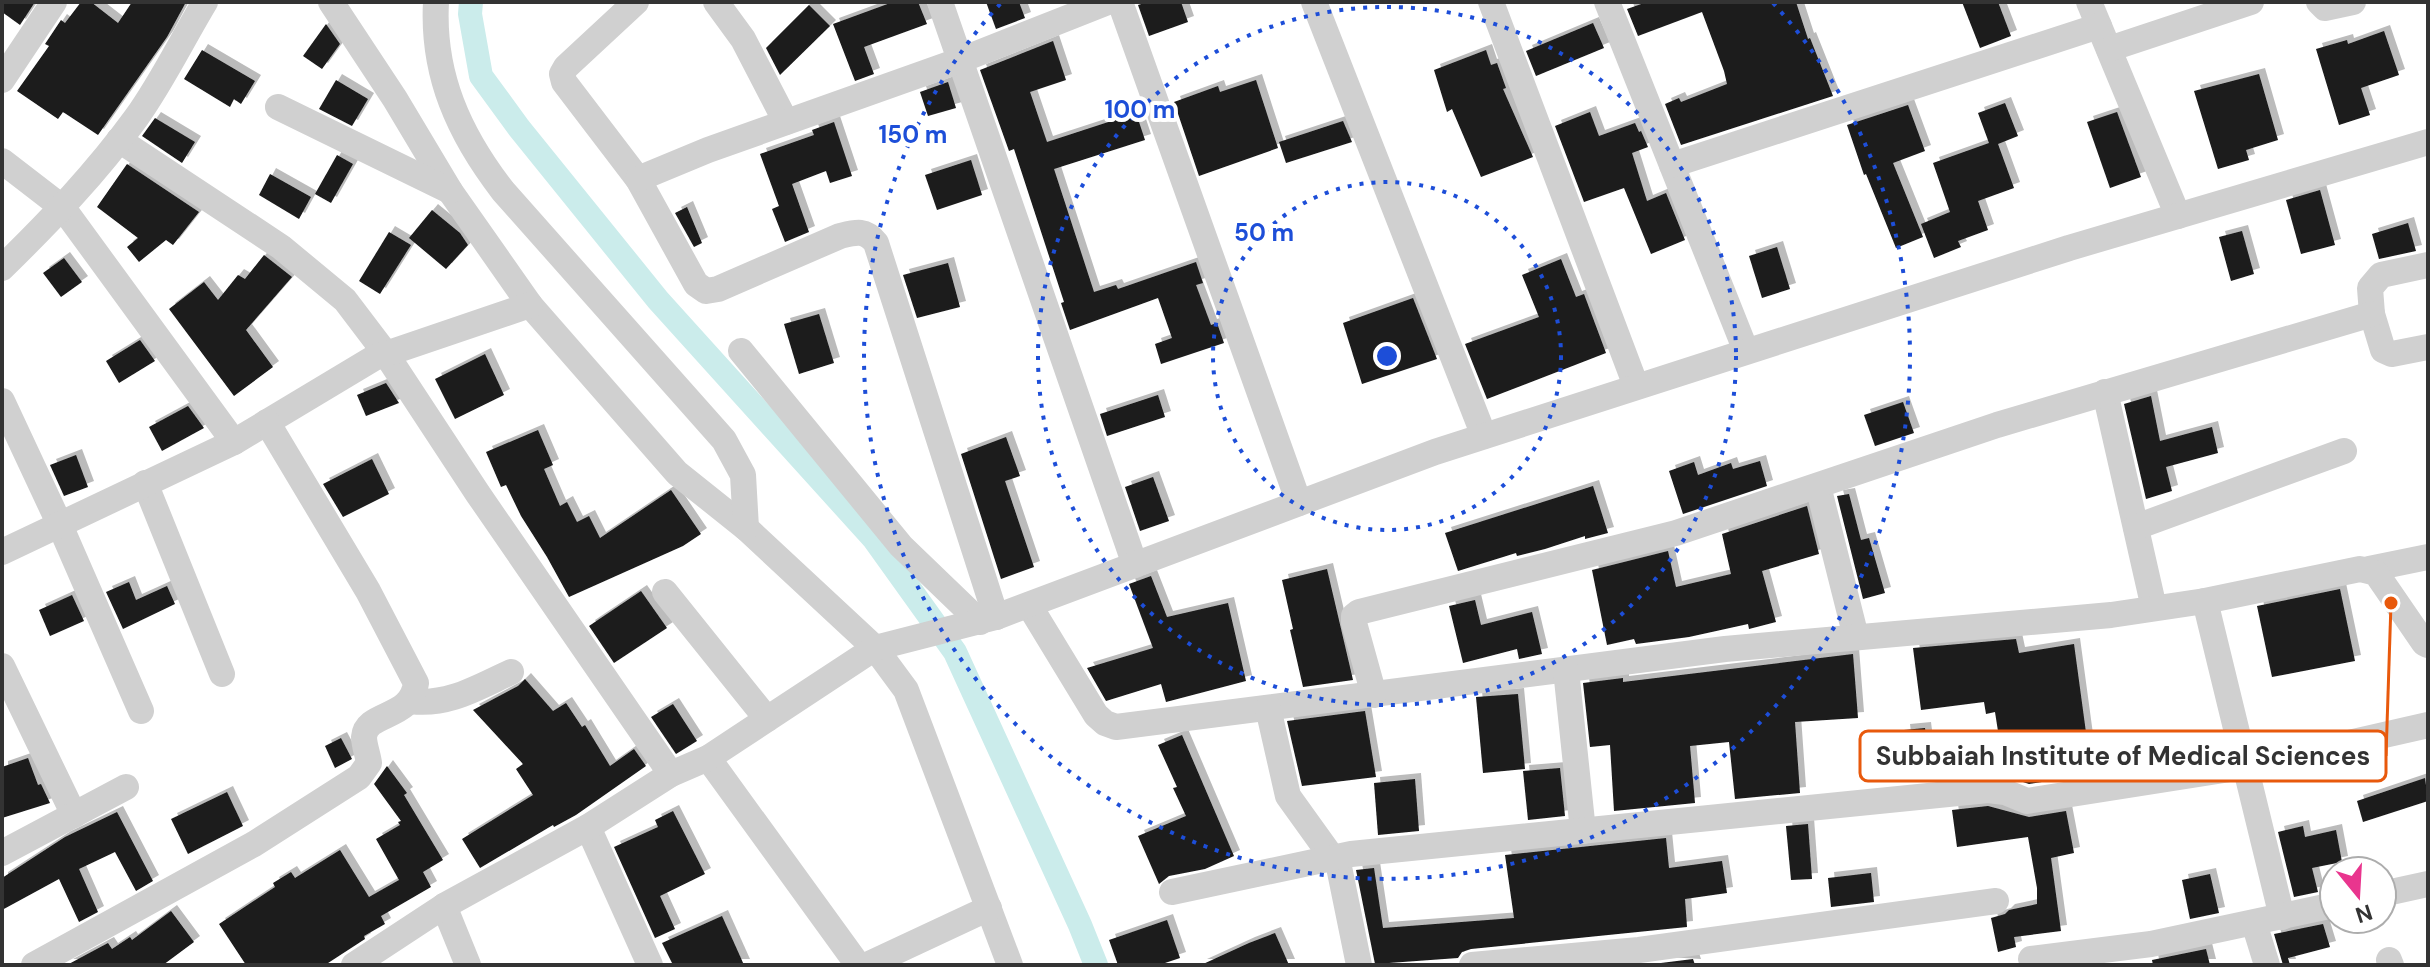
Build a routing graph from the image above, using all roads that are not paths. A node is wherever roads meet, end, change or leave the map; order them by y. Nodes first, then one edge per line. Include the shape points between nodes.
1 (54, 2) edge
2 (205, 2) edge
3 (331, 2) edge
4 (436, 2) edge
5 (636, 2) edge
6 (716, 2) edge
7 (940, 2) edge
8 (1108, 2) edge
9 (1120, 2) edge
10 (1314, 2) edge
11 (1491, 2) edge
12 (1607, 2) edge
13 (2089, 2) edge
14 (2251, 2) edge
15 (2319, 2) edge
16 (2353, 2) edge
17 (2104, 38) junction
18 (961, 60) junction
19 (2, 80) edge
20 (278, 107) dead end
21 (786, 122) junction
22 (119, 140) junction
23 (2428, 142) edge
24 (2, 161) edge
25 (1672, 165) junction
26 (638, 179) junction
27 (450, 191) junction
28 (63, 208) junction
29 (2178, 216) junction
30 (2428, 265) edge
31 (2, 268) edge
32 (530, 305) junction
33 (2372, 314) junction
34 (2428, 347) edge
35 (741, 351) dead end
36 (1746, 351) junction
37 (386, 354) junction
38 (1636, 386) junction
39 (2105, 392) junction
40 (2, 401) edge
41 (267, 422) junction
42 (1484, 436) junction
43 (234, 442) junction
44 (2344, 451) dead end
45 (145, 483) junction
46 (1818, 486) junction
47 (1299, 503) junction
48 (59, 523) junction
49 (2136, 527) junction
50 (746, 528) junction
51 (2, 552) edge
52 (2428, 557) edge
53 (1135, 565) junction
54 (2369, 569) junction
55 (665, 592) dead end
56 (2205, 601) junction
57 (1029, 605) junction
58 (2154, 608) junction
59 (980, 621) junction
60 (1856, 637) junction
61 (2428, 645) edge
62 (875, 648) junction
63 (2, 666) edge
64 (1566, 670) junction
65 (511, 672) dead end
66 (222, 674) dead end
67 (1374, 695) junction
68 (411, 701) junction
69 (1268, 708) junction
70 (141, 711) dead end
71 (767, 719) junction
72 (2428, 725) edge
73 (708, 758) junction
74 (2243, 767) junction
75 (671, 774) junction
76 (126, 787) dead end
77 (74, 815) junction
78 (588, 827) junction
79 (1583, 831) junction
80 (2, 853) edge
81 (1334, 857) junction
82 (2428, 884) edge
83 (2398, 891) edge
84 (1172, 892) dead end
85 (1996, 901) dead end
86 (444, 906) junction
87 (989, 908) junction
88 (2318, 909) edge
89 (2282, 917) junction
90 (2254, 923) junction
91 (2151, 954) edge
92 (2031, 959) dead end
93 (883, 962) edge
94 (34, 965) edge
95 (354, 965) edge
96 (468, 965) edge
97 (650, 965) edge
98 (858, 965) edge
99 (1010, 965) edge
100 (1359, 965) edge
101 (1472, 965) edge
102 (2267, 965) edge

1 - 19 street
2 - 22 street
3 - 27 street
4 - 50 street via 445,84 477,158 724,440 743,475
5 - 26 street via 562,74
6 - 21 street via 743,39
7 - 18 street
8 - 18 street
9 - 47 street
10 - 42 street
11 - 38 street
12 - 25 street
13 - 17 street
14 - 17 street
15 - 16 street via 2325,8
17 - 25 street
17 - 29 street
18 - 21 street
18 - 53 street
20 - 27 street
21 - 26 street
22 - 28 street
22 - 37 street via 281,247 345,300
23 - 29 street
24 - 28 street
25 - 36 street
26 - 59 street via 696,284 706,291 840,236 859,231 876,243
27 - 32 street
28 - 31 street
28 - 43 street
29 - 36 street
30 - 33 street via 2374,281
32 - 37 street
32 - 50 street via 677,473
33 - 34 street via 2383,350 2392,354
33 - 39 street
35 - 59 street via 901,546
36 - 38 street
37 - 41 street
37 - 75 street
38 - 42 street
39 - 46 street
39 - 49 street
40 - 48 street
41 - 43 street
41 - 68 street via 416,683
42 - 47 street
43 - 45 street
44 - 49 street
45 - 48 street
45 - 66 street
46 - 60 street
46 - 67 street via 1676,533 1359,612 1354,623
47 - 53 street
48 - 51 street
48 - 70 street
49 - 58 street
50 - 62 street
52 - 54 street
53 - 57 street
54 - 56 street
54 - 61 street
55 - 71 street
56 - 58 street
56 - 74 street
57 - 59 street
57 - 69 street via 1105,723 1116,727
58 - 60 street
59 - 62 street
60 - 64 street
62 - 71 street
62 - 87 street via 906,690
63 - 77 street
64 - 67 street
64 - 79 street
65 - 68 street via 453,699
67 - 69 street
68 - 94 street via 369,725 364,735 369,763 359,777 254,844
69 - 81 street via 1288,796
71 - 73 street
72 - 74 street
73 - 75 street
73 - 98 street
74 - 79 street via 2027,801 1988,790
74 - 89 street
75 - 78 street
76 - 77 street
77 - 80 street
78 - 86 street
78 - 97 street
79 - 81 street
81 - 84 street
81 - 100 street
82 - 83 street
85 - 101 street via 1655,948
86 - 95 street
86 - 96 street
87 - 93 street
87 - 99 street
88 - 89 street
89 - 90 street
90 - 91 street
90 - 102 street
91 - 92 street

